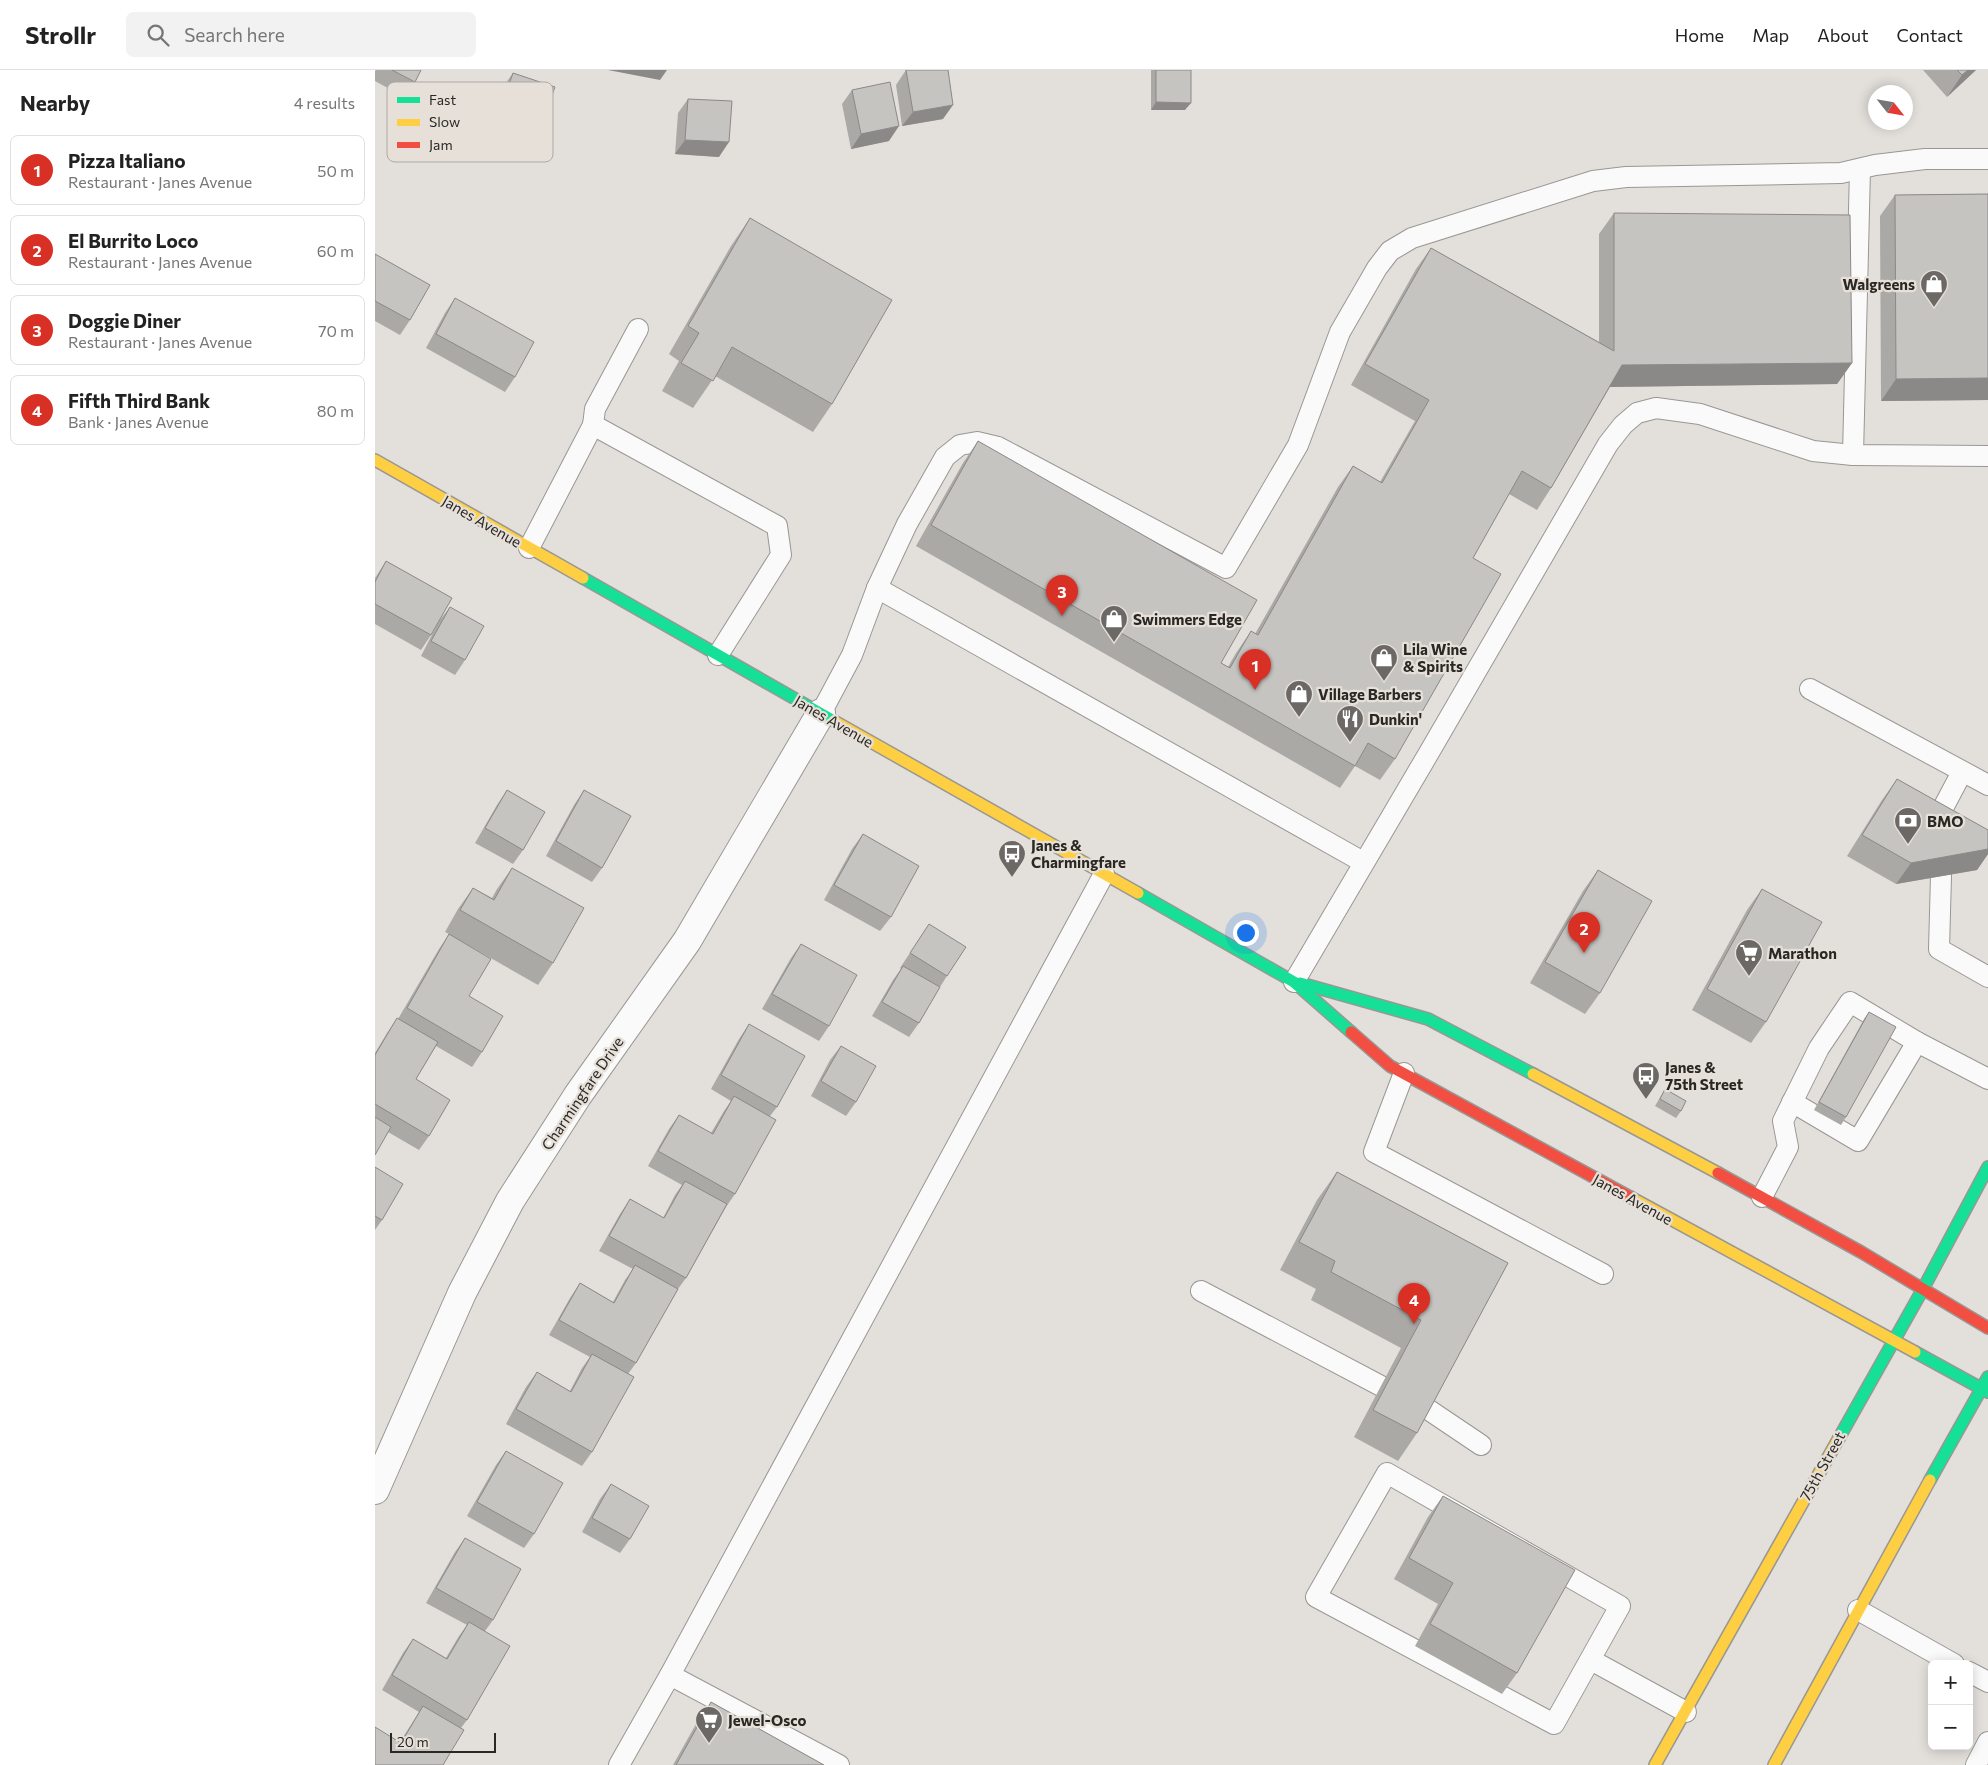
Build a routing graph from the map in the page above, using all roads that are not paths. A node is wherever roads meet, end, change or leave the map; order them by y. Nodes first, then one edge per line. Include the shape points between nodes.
1 (1988, 159) edge
2 (1860, 168) junction
3 (638, 329) dead end
4 (593, 425) junction
5 (1853, 455) junction
6 (1988, 456) edge
7 (375, 460) edge
8 (529, 548) junction
9 (877, 588) junction
10 (718, 655) junction
11 (1810, 689) dead end
12 (821, 713) junction
13 (1963, 772) junction
14 (1988, 785) edge
15 (1942, 834) edge
16 (1363, 862) junction
17 (1104, 874) junction
18 (1941, 876) edge
19 (1988, 977) edge
20 (1294, 982) junction
21 (1917, 1042) junction
22 (1404, 1073) junction
23 (1988, 1079) edge
24 (1791, 1102) junction
25 (1988, 1166) edge
26 (1762, 1197) junction
27 (1603, 1274) dead end
28 (1923, 1289) junction
29 (1201, 1291) dead end
30 (1988, 1328) edge
31 (1893, 1341) junction
32 (1988, 1377) edge
33 (1381, 1386) dead end
34 (1985, 1390) edge
35 (1426, 1408) edge
36 (1481, 1445) dead end
37 (375, 1490) edge
38 (1858, 1610) junction
39 (1591, 1660) junction
40 (1947, 1660) edge
41 (1973, 1674) edge
42 (669, 1675) junction
43 (1988, 1682) edge
44 (1686, 1712) junction
45 (1988, 1742) edge
46 (619, 1765) edge
47 (839, 1765) edge
48 (1655, 1765) edge
49 (1774, 1765) edge
50 (1976, 1765) edge

1 - 2 lane via 1925,159
2 - 5 lane
2 - 9 lane via 1841,173 1626,177 1593,181 1412,238 1390,251 1340,332 1298,445 1226,568 998,447 977,442 960,445 945,457 907,524
3 - 4 lane via 595,409
4 - 8 lane
4 - 10 lane via 777,526 781,555
5 - 6 lane
5 - 16 lane via 1813,451 1700,414 1656,408 1637,413 1608,444
7 - 8 street, Janes Avenue
8 - 10 street, Janes Avenue
9 - 12 lane via 852,655
9 - 16 lane
10 - 12 street, Janes Avenue
11 - 13 lane
12 - 17 street, Janes Avenue
12 - 37 street, Charmingfare Drive via 687,941 578,1095 510,1201 462,1293
13 - 14 lane
13 - 15 lane via 1943,808
16 - 20 lane
17 - 20 street, Janes Avenue
17 - 42 lane
18 - 19 lane via 1939,949
20 - 22 street, Janes Avenue via 1390,1066
20 - 26 street, Janes Avenue via 1428,1019
21 - 23 lane
21 - 24 lane via 1858,1141
21 - 24 lane via 1850,1002 1819,1048
22 - 27 lane via 1374,1152
22 - 31 street, Janes Avenue
24 - 26 lane via 1783,1120 1788,1147
25 - 28 street, 75th Street
26 - 28 street, Janes Avenue
28 - 30 street, Janes Avenue
28 - 31 street, 75th Street
29 - 33 lane
31 - 34 street, Janes Avenue
31 - 44 street, 75th Street
32 - 34 street
34 - 38 street
35 - 36 lane
38 - 40 lane
38 - 49 street
39 - 39 lane via 1620,1606 1387,1473 1316,1597 1554,1724
39 - 44 lane
41 - 43 lane
42 - 46 lane
42 - 47 lane
44 - 48 street, 75th Street
45 - 50 lane

